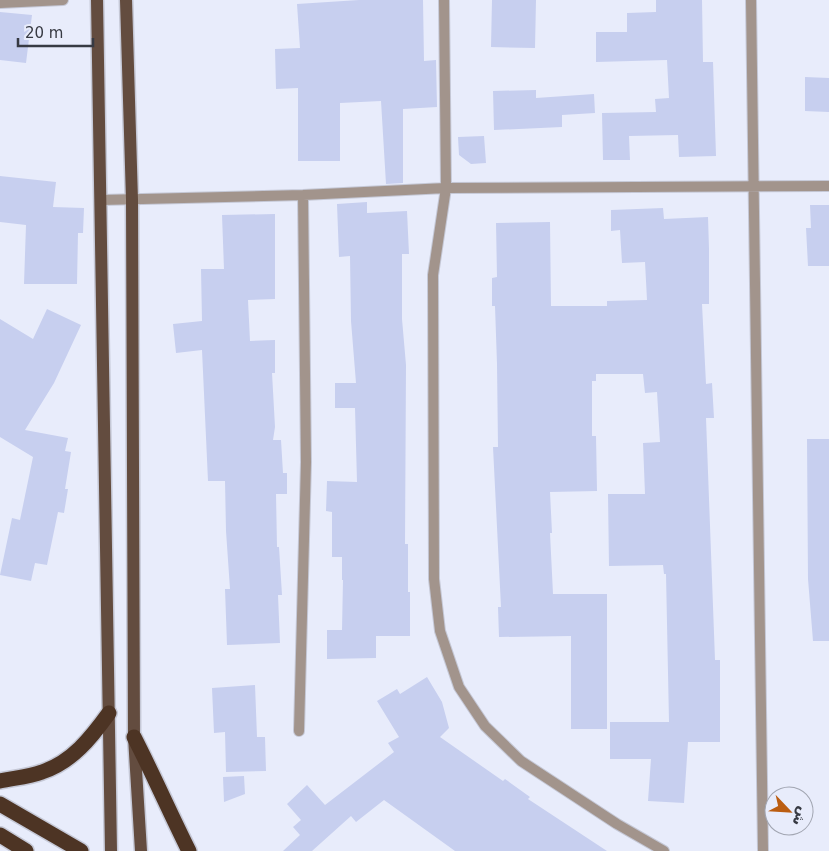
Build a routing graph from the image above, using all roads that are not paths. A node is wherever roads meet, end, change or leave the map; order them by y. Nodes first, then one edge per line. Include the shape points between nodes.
1 (63, 0) edge
2 (97, 0) edge
3 (126, 0) edge
4 (444, 0) edge
5 (751, 0) edge
6 (0, 3) edge
7 (829, 186) edge
8 (753, 187) junction
9 (446, 188) junction
10 (304, 195) junction
11 (101, 200) junction
12 (132, 200) junction
13 (109, 713) junction
14 (300, 731) dead end
15 (134, 736) junction
16 (0, 781) edge
17 (0, 804) edge
18 (0, 835) edge
19 (26, 851) edge
20 (80, 851) edge
21 (111, 851) edge
22 (141, 851) edge
23 (190, 851) edge
24 (664, 851) edge
25 (763, 851) edge

1 - 6 street
2 - 11 main road
3 - 12 main road
4 - 9 street
5 - 8 street
7 - 8 street
8 - 9 street
8 - 25 street
9 - 10 street
9 - 24 street via 433,275 434,579 440,631 459,687 485,726 521,761
10 - 12 street
10 - 14 street via 306,462
11 - 12 street
11 - 13 main road
12 - 15 main road
13 - 16 highway via 93,735 61,764 42,772
13 - 21 main road
15 - 22 main road
15 - 23 highway
17 - 20 highway
18 - 19 highway

